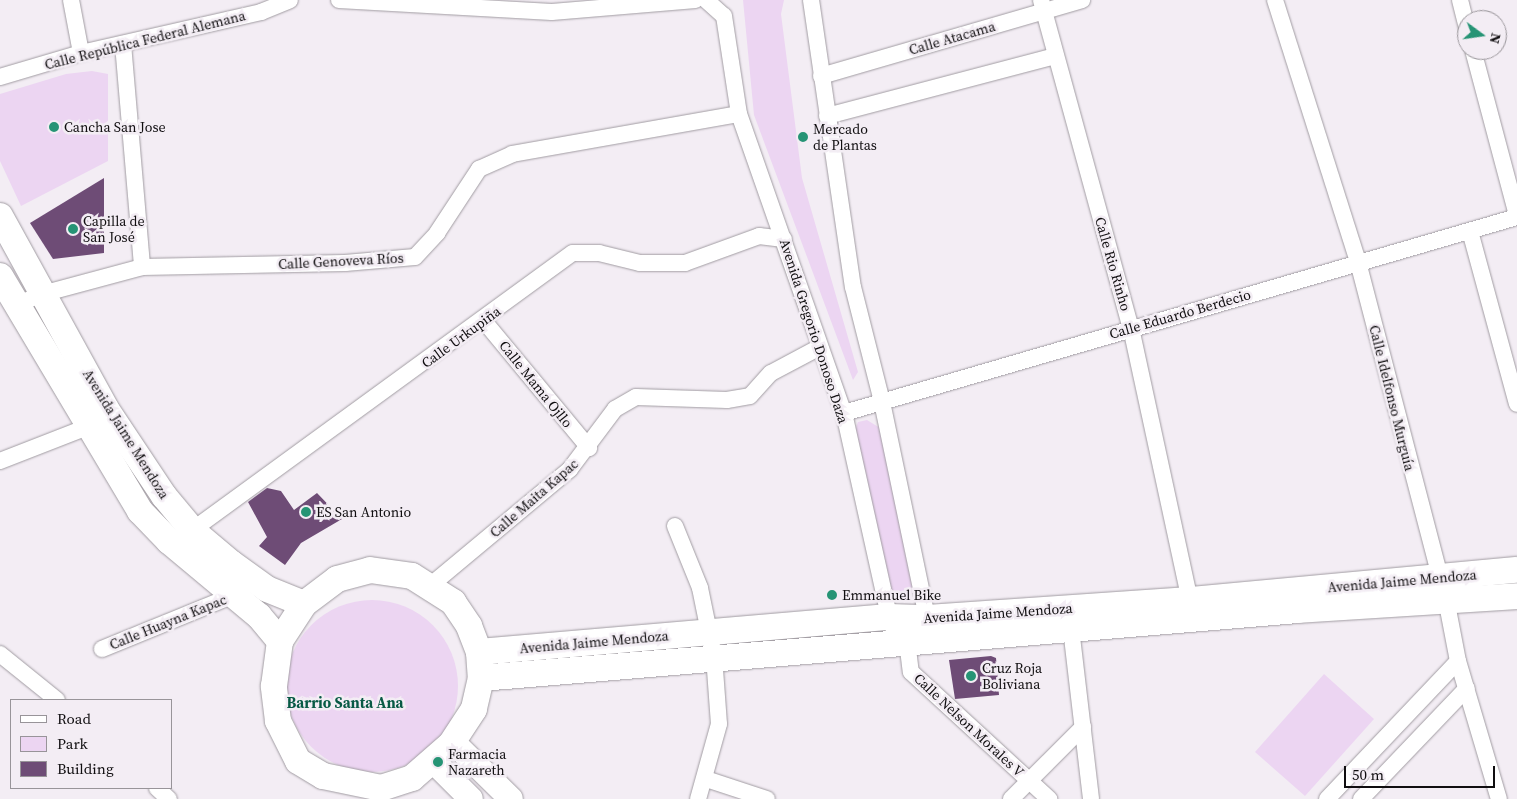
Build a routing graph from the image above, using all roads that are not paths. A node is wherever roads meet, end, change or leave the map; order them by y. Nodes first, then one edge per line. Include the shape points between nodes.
1 (71, 0) edge
2 (290, 0) edge
3 (339, 0) edge
4 (696, 0) edge
5 (706, 0) edge
6 (811, 0) edge
7 (1082, 0) edge
8 (1275, 0) edge
9 (1042, 6) edge
10 (123, 44) junction
11 (81, 53) junction
12 (1055, 56) junction
13 (1476, 60) edge
14 (822, 76) junction
15 (0, 77) edge
16 (739, 114) junction
17 (827, 116) junction
18 (0, 216) edge
19 (1517, 216) edge
20 (1470, 231) junction
21 (784, 239) junction
22 (1358, 262) junction
23 (142, 267) junction
24 (0, 276) edge
25 (42, 294) junction
26 (16, 305) junction
27 (484, 321) junction
28 (1131, 328) junction
29 (818, 348) junction
30 (882, 402) junction
31 (1517, 404) edge
32 (106, 409) junction
33 (844, 413) junction
34 (87, 428) junction
35 (589, 448) junction
36 (0, 461) edge
37 (675, 526) dead end
38 (194, 532) junction
39 (169, 541) junction
40 (1517, 570) edge
41 (1439, 579) junction
42 (432, 585) junction
43 (234, 595) junction
44 (1517, 596) edge
45 (304, 604) junction
46 (1447, 604) junction
47 (1192, 609) junction
48 (889, 617) junction
49 (1069, 619) junction
50 (929, 629) junction
51 (280, 641) junction
52 (901, 642) junction
53 (713, 644) junction
54 (102, 649) dead end
55 (0, 654) edge
56 (1458, 661) junction
57 (480, 665) junction
58 (1467, 688) junction
59 (57, 699) edge
60 (1082, 727) junction
61 (453, 742) junction
62 (434, 762) junction
63 (706, 780) junction
64 (1028, 781) junction
65 (158, 789) edge
66 (381, 794) edge
67 (170, 799) edge
68 (471, 799) edge
69 (511, 799) edge
70 (698, 799) edge
71 (767, 799) edge
72 (1011, 799) edge
73 (1049, 799) edge
74 (1092, 799) edge
75 (1328, 799) edge
76 (1361, 799) edge
77 (1499, 799) edge

1 - 11 street
2 - 10 street, Calle República Federal Alemana via 261,12
3 - 4 street via 552,12
5 - 16 street, Avenida Gregorio Donoso Daza via 724,16
6 - 14 street
7 - 9 street, Calle Atacama
8 - 22 street, Calle Idelfonso Murguía
9 - 12 street, Calle Rio Rinho
9 - 14 street, Calle Atacama
10 - 11 street, Calle República Federal Alemana
10 - 23 street
11 - 15 street, Calle República Federal Alemana
12 - 17 street
12 - 28 street, Calle Rio Rinho
13 - 19 street
14 - 17 street
16 - 21 street, Avenida Gregorio Donoso Daza
16 - 23 street, Calle Genoveva Ríos via 512,154 487,165 479,169 437,233 415,257 345,263
17 - 30 street via 853,288
18 - 25 main road, Avenida Jaime Mendoza
19 - 20 street, Calle Eduardo Berdecio
20 - 22 street, Calle Eduardo Berdecio
20 - 31 street
21 - 27 street, Calle Urkupiña via 758,236 685,263 640,263 599,253 573,253
21 - 29 street, Avenida Gregorio Donoso Daza
22 - 28 street, Calle Eduardo Berdecio
22 - 41 street, Calle Idelfonso Murguía
23 - 25 street, Calle Genoveva Ríos
24 - 26 main road, Avenida Jaime Mendoza
25 - 26 street, Calle Genoveva Ríos
25 - 32 main road, Avenida Jaime Mendoza
26 - 34 main road, Avenida Jaime Mendoza
27 - 35 street, Calle Mama Ojllo
27 - 38 street, Calle Urkupiña via 313,441
28 - 30 street, Calle Eduardo Berdecio
28 - 47 street, Calle Rio Rinho
29 - 33 street, Avenida Gregorio Donoso Daza
29 - 35 street, Calle Maita Kapac via 771,372 750,396 727,400 636,397 615,408
30 - 33 street, Calle Eduardo Berdecio
30 - 50 street
32 - 34 street
32 - 38 main road, Avenida Jaime Mendoza via 164,496
33 - 48 street, Avenida Gregorio Donoso Daza
34 - 36 street
34 - 39 main road, Avenida Jaime Mendoza via 140,511
35 - 42 street, Calle Maita Kapac via 570,468
37 - 53 street via 694,571
38 - 39 street, Calle Urkupiña
38 - 45 main road, Avenida Jaime Mendoza via 267,589
39 - 43 main road, Avenida Jaime Mendoza
40 - 41 main road, Avenida Jaime Mendoza
41 - 46 street, Calle Idelfonso Murguía
41 - 47 main road, Avenida Jaime Mendoza
42 - 45 main road via 392,571 370,570 337,579
42 - 57 main road via 453,602 470,626
43 - 51 main road, Avenida Jaime Mendoza
43 - 54 street, Calle Huayna Kapac
44 - 46 main road, Avenida Jaime Mendoza
45 - 51 main road
46 - 47 main road, Avenida Jaime Mendoza
46 - 56 street, Calle Idelfonso Murguía
47 - 49 main road, Avenida Jaime Mendoza
48 - 50 main road, Avenida Jaime Mendoza
48 - 52 street, Avenida Gregorio Donoso Daza
48 - 53 main road, Avenida Jaime Mendoza
49 - 50 main road, Avenida Jaime Mendoza
49 - 60 street
50 - 52 main road, Avenida Jaime Mendoza
51 - 66 main road via 274,686 278,721 298,761 323,776
52 - 53 main road, Avenida Jaime Mendoza
52 - 64 street, Calle Nelson Morales V via 911,672
53 - 57 main road, Avenida Jaime Mendoza
53 - 63 street via 719,724
55 - 59 street
56 - 58 street, Calle Idelfonso Murguía
56 - 75 street
57 - 61 main road via 474,709
58 - 76 street
58 - 77 street, Calle Idelfonso Murguía
60 - 64 street
60 - 74 street
61 - 62 main road
61 - 69 main road
62 - 66 main road
62 - 68 main road
63 - 70 street
63 - 71 street
64 - 72 street
64 - 73 street, Calle Nelson Morales V
65 - 67 street

